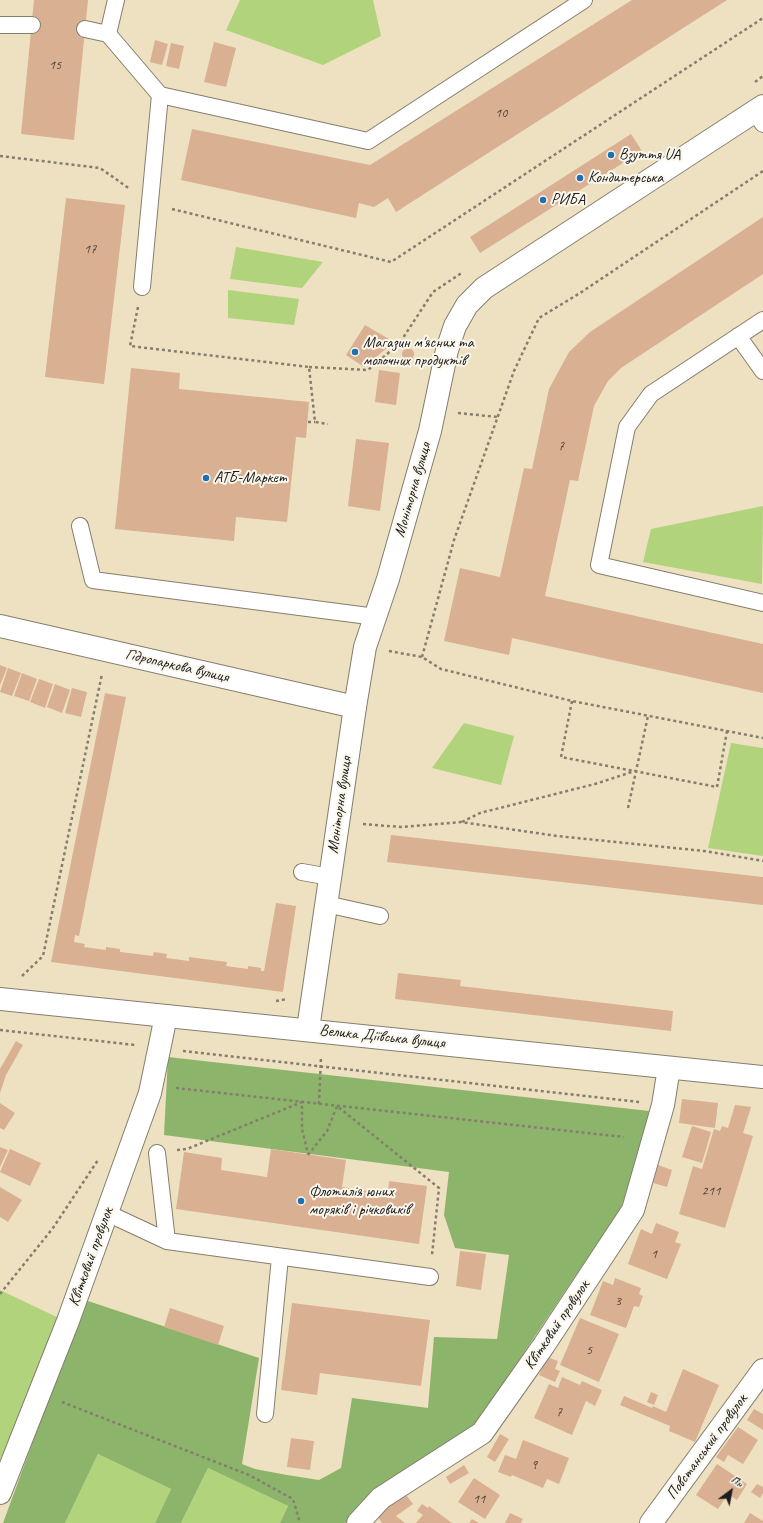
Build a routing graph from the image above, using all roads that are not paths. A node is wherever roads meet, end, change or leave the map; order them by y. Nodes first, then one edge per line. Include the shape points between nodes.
1 (116, 0) edge
2 (584, 0) edge
3 (32, 24) dead end
4 (0, 26) edge
5 (85, 29) dead end
6 (108, 34) junction
7 (160, 95) junction
8 (760, 114) edge
9 (142, 287) road end
10 (763, 320) edge
11 (738, 336) junction
12 (763, 371) edge
13 (80, 526) dead end
14 (763, 603) edge
15 (376, 617) junction
16 (0, 626) edge
17 (355, 707) junction
18 (302, 872) dead end
19 (330, 877) junction
20 (326, 904) junction
21 (380, 916) dead end
22 (0, 999) edge
23 (166, 1016) junction
24 (308, 1029) junction
25 (669, 1068) junction
26 (763, 1077) edge
27 (157, 1154) road end
28 (107, 1213) junction
29 (167, 1241) junction
30 (280, 1257) junction
31 (430, 1276) road end
32 (763, 1370) edge
33 (265, 1414) dead end
34 (0, 1493) edge
35 (358, 1523) edge
36 (650, 1523) edge

1 - 6 lane
2 - 7 lane via 368,141
3 - 4 lane
5 - 6 lane
6 - 7 lane
7 - 9 lane
8 - 15 street, Моніторна вулиця via 484,288 467,306 455,326 447,350 430,431
10 - 11 lane
11 - 12 lane
11 - 14 lane via 651,394 627,427 599,565
13 - 15 lane via 93,580
15 - 17 street, Моніторна вулиця via 365,647
16 - 17 street, Гідропаркова вулиця
17 - 19 street, Моніторна вулиця
18 - 19 lane
19 - 20 street, Моніторна вулиця
20 - 21 lane
20 - 24 street, Моніторна вулиця
22 - 23 street, Велика Діївська вулиця
23 - 24 street, Велика Діївська вулиця
23 - 28 street, Квітковий провулок via 152,1085
24 - 25 street, Велика Діївська вулиця
25 - 26 street, Велика Діївська вулиця
25 - 35 street, Квітковий провулок via 664,1105 633,1210 544,1345 482,1434 381,1498
27 - 29 lane
28 - 29 lane
28 - 34 street, Квітковий провулок via 68,1321
29 - 30 lane
30 - 31 lane
30 - 33 lane
32 - 36 street, Повстанський провулок

